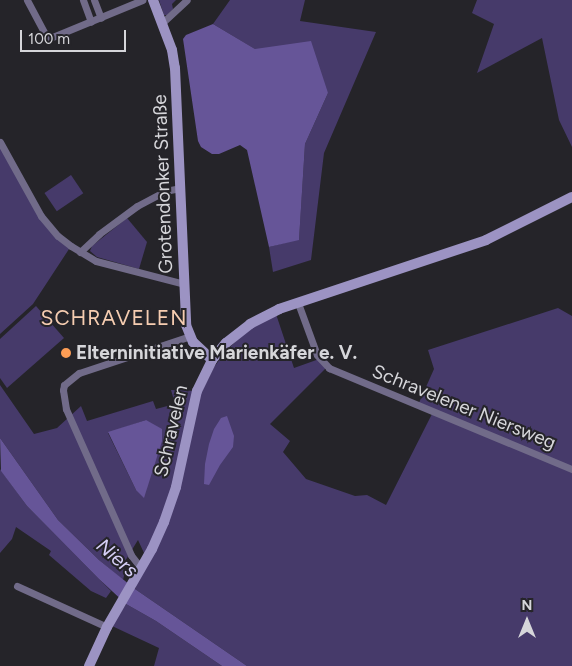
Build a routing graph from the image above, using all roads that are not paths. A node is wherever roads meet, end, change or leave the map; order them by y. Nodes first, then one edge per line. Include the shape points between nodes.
1 (27, 0) edge
2 (83, 0) edge
3 (94, 0) edge
4 (142, 0) edge
5 (153, 0) edge
6 (187, 0) edge
7 (101, 18) junction
8 (92, 22) junction
9 (161, 24) junction
10 (0, 142) edge
11 (180, 188) junction
12 (572, 197) edge
13 (80, 252) junction
14 (184, 284) junction
15 (298, 303) junction
16 (190, 336) junction
17 (212, 360) junction
18 (572, 469) edge
19 (141, 568) junction
20 (17, 586) dead end
21 (107, 627) junction
22 (89, 666) edge

1 - 8 street via 50,38
2 - 8 street
3 - 7 street
4 - 7 street
5 - 9 main road, Grotendonker Straße
6 - 9 street
7 - 8 street
9 - 11 main road, Grotendonker Straße via 174,61
10 - 13 street via 41,216 58,236
11 - 13 street via 165,191 138,206
11 - 14 main road, Grotendonker Straße
12 - 15 main road, Schravelen via 486,240
13 - 14 street via 96,261
14 - 16 main road, Grotendonker Straße via 186,325
15 - 17 main road, Schravelen via 250,324 226,343
15 - 18 street, Schravelener Niersweg via 317,354 329,368
16 - 17 main road
16 - 19 street via 79,373 62,390 64,403 131,555
17 - 19 main road, Schravelen via 196,391 171,504
19 - 21 main road, Schravelen
20 - 21 street
21 - 22 main road, Schravelen

